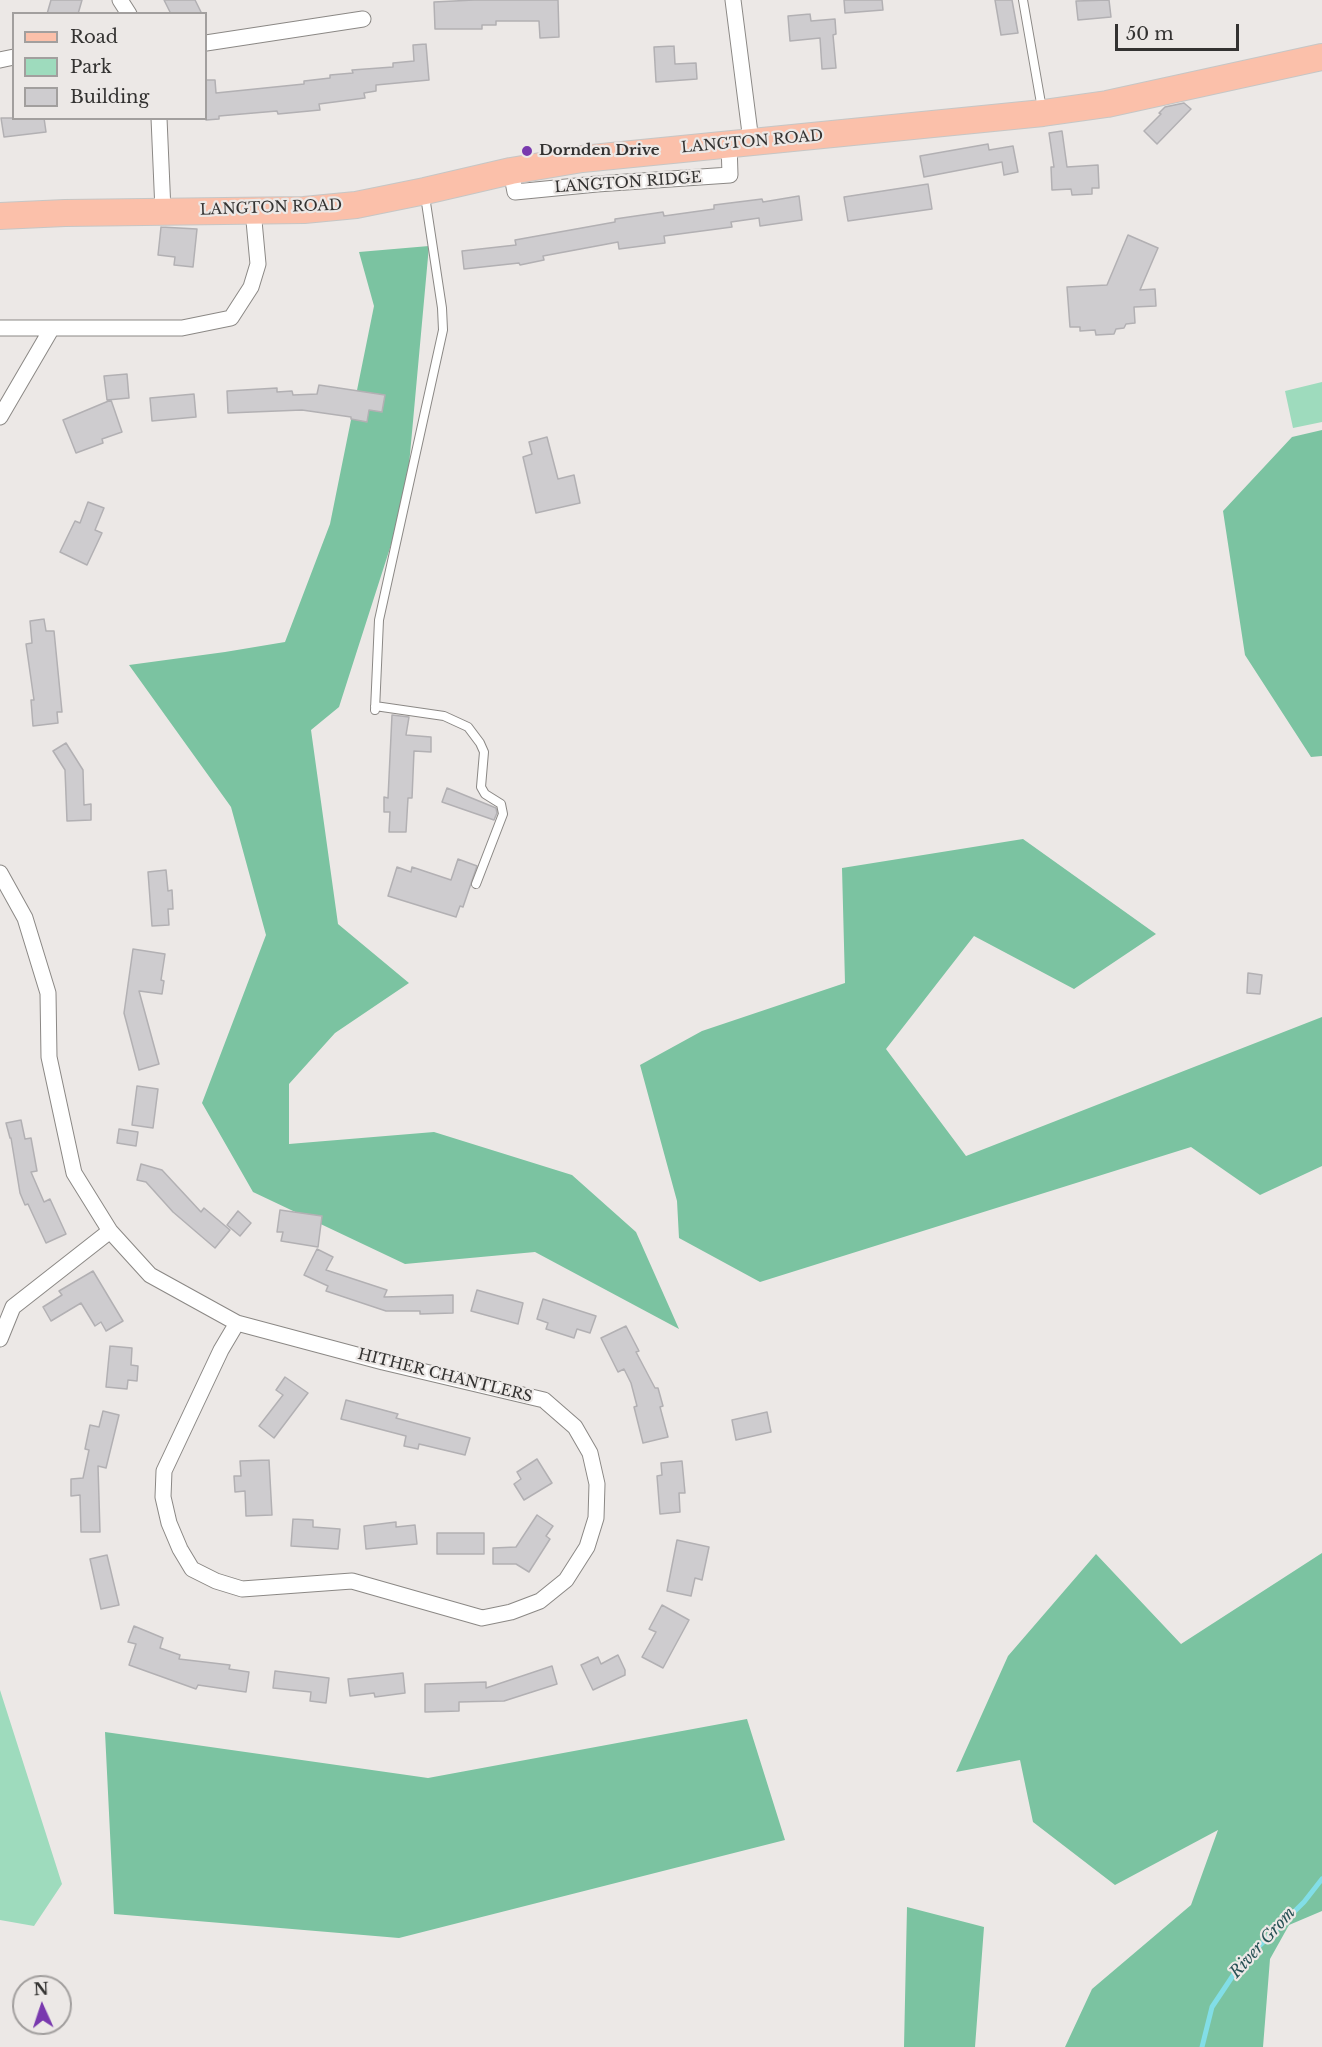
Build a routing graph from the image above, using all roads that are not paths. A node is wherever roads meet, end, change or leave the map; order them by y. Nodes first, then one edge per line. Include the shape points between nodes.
1 (733, 0) edge
2 (1023, 0) edge
3 (363, 19) dead end
4 (207, 43) edge
5 (1322, 57) edge
6 (1043, 113) junction
7 (159, 120) edge
8 (740, 142) junction
9 (425, 191) junction
10 (253, 210) junction
11 (163, 211) junction
12 (0, 216) edge
13 (0, 328) edge
14 (52, 328) junction
15 (0, 417) edge
16 (0, 873) edge
17 (476, 884) dead end
18 (110, 1232) junction
19 (237, 1323) junction
20 (0, 1339) edge

1 - 8 street
2 - 6 lane
3 - 4 street
5 - 6 main road, LANGTON ROAD via 1107,104
6 - 8 main road, LANGTON ROAD
7 - 11 street
8 - 9 main road, LANGTON ROAD via 582,159
9 - 10 main road, LANGTON ROAD via 356,205
9 - 17 lane via 443,330 379,620 375,708 444,716 468,727 480,742 484,752 481,786 485,794 501,804 503,814
10 - 11 main road, LANGTON ROAD
10 - 14 street via 258,264 251,287 231,318 183,328
11 - 12 main road, LANGTON ROAD
13 - 14 street
14 - 15 street
16 - 18 street, HITHER CHANTLERS via 25,918 48,993 49,1057 74,1173
18 - 19 street, HITHER CHANTLERS via 150,1275
18 - 20 street via 13,1307
19 - 19 street, HITHER CHANTLERS via 544,1400 575,1427 590,1453 597,1484 596,1518 587,1547 566,1580 540,1601 482,1617 352,1581 242,1589 192,1569 169,1523 163,1497 164,1471

